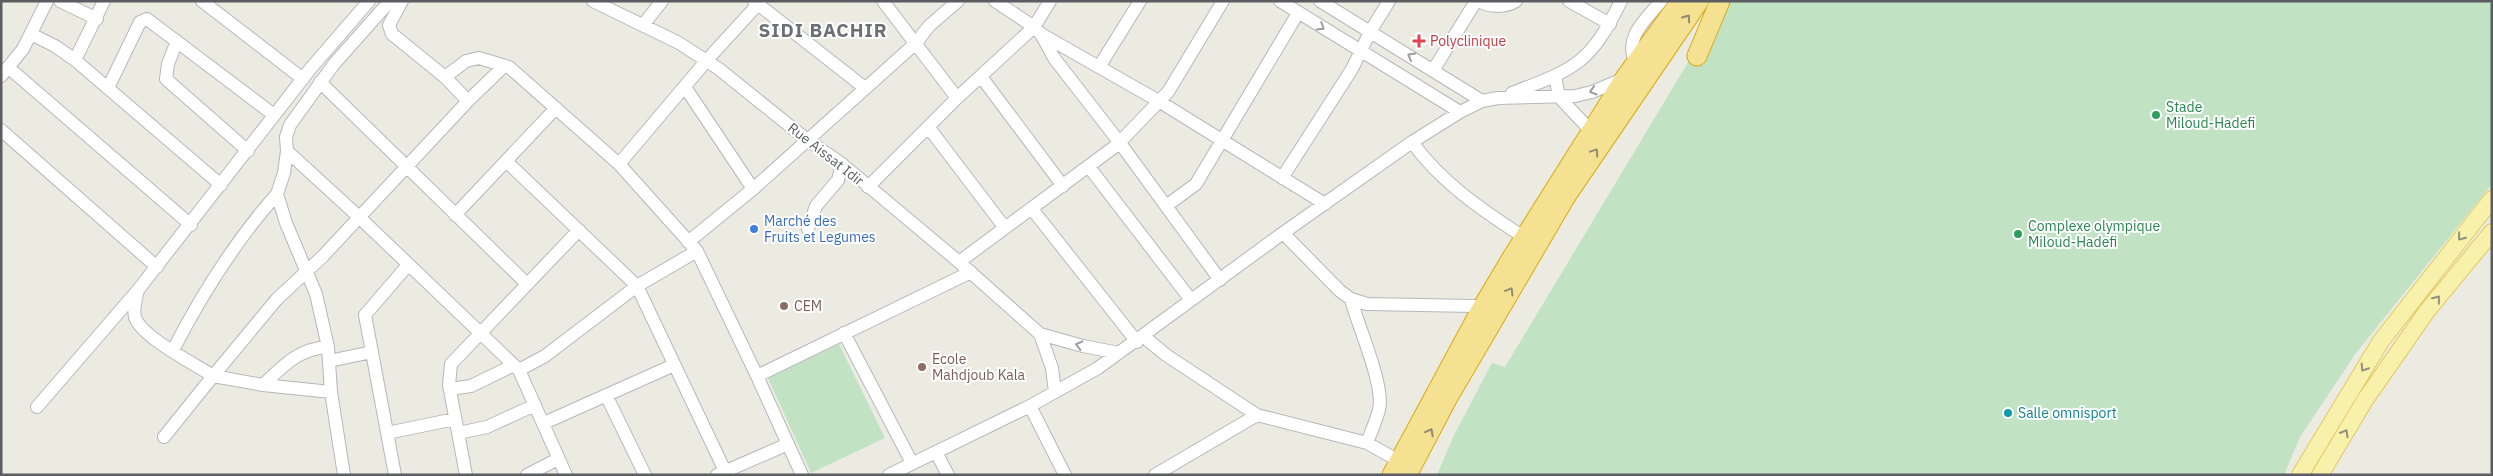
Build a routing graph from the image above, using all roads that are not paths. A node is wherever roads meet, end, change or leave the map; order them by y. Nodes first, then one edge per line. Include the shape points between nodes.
1 (46, 1) edge
2 (60, 1) edge
3 (104, 1) edge
4 (202, 1) edge
5 (369, 1) edge
6 (390, 1) edge
7 (402, 1) edge
8 (593, 1) edge
9 (662, 1) edge
10 (883, 1) edge
11 (958, 1) edge
12 (995, 1) edge
13 (1050, 1) edge
14 (1140, 1) edge
15 (1223, 1) edge
16 (1280, 1) edge
17 (1320, 1) edge
18 (1389, 1) edge
19 (1477, 1) edge
20 (1516, 1) edge
21 (1569, 1) edge
22 (1621, 1) edge
23 (1661, 1) edge
24 (1681, 1) edge
25 (1699, 1) edge
26 (1720, 1) edge
27 (758, 2) edge
28 (1298, 13) junction
29 (96, 19) junction
30 (643, 24) junction
31 (1610, 24) junction
32 (1038, 30) junction
33 (1370, 32) junction
34 (31, 34) junction
35 (177, 41) junction
36 (916, 44) junction
37 (1392, 45) junction
38 (1361, 52) junction
39 (1697, 56) dead end
40 (75, 60) junction
41 (707, 60) junction
42 (1380, 65) junction
43 (503, 67) junction
44 (1099, 67) junction
45 (1434, 69) junction
46 (1630, 71) junction
47 (5, 72) edge
48 (1555, 76) junction
49 (444, 77) junction
50 (982, 78) junction
51 (302, 79) junction
52 (320, 82) junction
53 (685, 87) junction
54 (108, 88) junction
55 (865, 88) junction
56 (1559, 97) junction
57 (957, 98) junction
58 (1498, 98) junction
59 (468, 101) junction
60 (1159, 101) junction
61 (1482, 101) junction
62 (556, 108) junction
63 (1460, 112) junction
64 (274, 115) junction
65 (929, 128) junction
66 (1, 130) edge
67 (1592, 131) junction
68 (806, 139) junction
69 (1222, 140) junction
70 (1412, 142) junction
71 (1120, 143) junction
72 (248, 151) junction
73 (287, 151) junction
74 (1579, 152) junction
75 (506, 161) junction
76 (619, 164) junction
77 (842, 164) junction
78 (406, 166) junction
79 (1089, 167) junction
80 (1282, 178) junction
81 (221, 185) junction
82 (1063, 186) junction
83 (868, 187) junction
84 (753, 189) junction
85 (277, 194) junction
86 (2492, 199) edge
87 (1325, 204) junction
88 (1166, 206) junction
89 (1032, 210) junction
90 (455, 214) junction
91 (360, 217) junction
92 (191, 225) junction
93 (1005, 228) junction
94 (808, 229) dead end
95 (580, 230) junction
96 (1283, 232) junction
97 (2492, 232) edge
98 (1519, 234) junction
99 (693, 247) junction
100 (960, 262) junction
101 (408, 265) junction
102 (157, 267) junction
103 (308, 271) junction
104 (971, 272) junction
105 (1220, 280) junction
106 (527, 284) junction
107 (637, 286) junction
108 (138, 290) junction
109 (1351, 299) junction
110 (1192, 300) junction
111 (1475, 306) junction
112 (480, 333) junction
113 (844, 333) junction
114 (1040, 334) junction
115 (1140, 339) junction
116 (328, 347) junction
117 (173, 350) junction
118 (372, 352) junction
119 (1119, 353) junction
120 (329, 361) junction
121 (674, 365) junction
122 (516, 368) junction
123 (213, 376) junction
124 (758, 376) junction
125 (263, 385) junction
126 (450, 389) junction
127 (331, 392) junction
128 (1055, 392) junction
129 (606, 395) junction
130 (535, 405) junction
131 (1030, 406) junction
132 (37, 407) dead end
133 (1257, 415) junction
134 (455, 419) junction
135 (544, 423) junction
136 (387, 433) junction
137 (458, 433) junction
138 (164, 437) dead end
139 (1367, 443) junction
140 (788, 444) junction
141 (936, 452) junction
142 (558, 459) junction
143 (912, 463) junction
144 (1392, 466) edge
145 (721, 473) edge
146 (344, 475) edge
147 (395, 475) edge
148 (466, 475) edge
149 (528, 475) edge
150 (566, 475) edge
151 (645, 475) edge
152 (802, 475) edge
153 (889, 475) edge
154 (948, 475) edge
155 (1065, 475) edge
156 (1155, 475) edge
157 (1383, 475) edge
158 (1407, 475) edge
159 (2300, 475) edge
160 (2320, 475) edge

1 - 34 street
2 - 29 street
3 - 29 street
4 - 51 street
5 - 51 street
6 - 52 street via 359,33
7 - 49 street via 389,25 392,34
8 - 30 street, Rue Aissat Idir
9 - 30 street
10 - 36 street
11 - 36 street via 929,26
12 - 32 street
13 - 32 street
14 - 44 street
15 - 60 street via 1168,92
16 - 28 street
17 - 33 street
18 - 33 street
19 - 20 street via 1488,6
19 - 45 street
21 - 31 street
22 - 31 street
23 - 46 street via 1633,37
24 - 46 highway
158 -> 25 highway via 1566,196
26 - 39 highway
27 - 41 street
27 - 55 street
28 -> 38 street
28 - 69 street
29 - 40 street
30 - 41 street, Rue Aissat Idir
31 - 48 street via 1579,63
32 - 44 street
32 - 50 street
32 - 71 street via 1054,58
33 - 37 street
33 - 38 street
34 - 40 street
34 - 47 street
35 - 54 street via 151,21 143,20
35 - 64 street
35 - 72 street via 166,79
36 - 55 street
36 - 57 street
37 - 42 street
45 -> 37 street
38 - 42 street
38 - 80 street
40 - 54 street
41 - 53 street
41 - 68 street, Rue Aissat Idir
42 - 63 street
43 - 49 street via 480,58 466,61
43 - 59 street
43 - 62 street via 509,67
44 - 60 street
45 - 61 street
46 -> 56 street via 1592,92
46 - 67 highway
47 - 92 street
48 - 56 street
48 - 58 street
49 - 59 street
50 - 57 street
50 - 82 street
51 - 64 street
52 - 73 street via 290,125 286,137
52 - 78 street
53 - 76 street
53 - 84 street
54 - 81 street
55 - 68 street
56 - 58 street
56 - 67 street
57 - 65 street
58 - 61 street
59 - 78 street
60 - 69 street
60 - 71 street
61 - 63 street
62 - 75 street
62 - 76 street
63 - 70 street
64 - 72 street
65 - 83 street
65 - 93 street
66 - 102 street
67 - 74 highway
68 - 77 street, Rue Aissat Idir
68 - 84 street
69 - 80 street
69 - 88 street via 1196,184
70 - 87 street
70 - 98 street via 1449,183
71 - 79 street
71 - 88 street
72 - 81 street
73 - 85 street
73 - 91 street
74 - 98 street via 1573,151 1565,156
74 - 144 highway via 1482,308
75 - 90 street
75 - 95 street
76 - 99 street
77 - 83 street, Rue Aissat Idir
77 - 94 street via 838,180 816,206
78 - 90 street
78 - 91 street
79 - 82 street
79 - 110 street
80 - 87 street
81 - 92 street
82 - 89 street
83 - 100 street, Rue Aissat Idir
84 - 99 street
85 - 103 street
85 - 117 street via 226,258
86 -> 159 main road via 2381,341
87 - 96 street
88 - 105 street
89 - 93 street
89 - 115 street
90 - 106 street
91 - 101 street
91 - 103 street
92 - 102 street
93 - 100 street
95 - 106 street
95 - 107 street
96 - 105 street
96 - 109 street
160 -> 97 main road via 2370,392 2427,311
98 - 111 street
99 - 107 street
99 - 124 street
100 - 104 street, Rue Aissat Idir
101 - 112 street
101 - 118 street via 365,315
102 - 108 street
103 - 116 street
103 - 123 street via 277,299
104 - 113 street
104 - 114 street, Rue Aissat Idir
105 - 110 street
106 - 112 street
107 - 121 street
107 - 122 street via 545,356
108 - 117 street via 135,318 149,336
108 - 132 street
109 - 111 street via 1367,304
109 - 139 street via 1357,324 1376,371 1380,409
110 - 115 street
111 - 144 street
112 - 122 street
112 - 126 street via 451,364
113 - 124 street
113 - 143 street
119 -> 114 street
114 - 128 street via 1052,368
115 - 119 street
115 - 133 street
116 - 120 street
116 - 125 street via 310,348 293,358
117 - 123 street
118 - 120 street
118 - 136 street
119 - 128 street
120 - 127 street
121 - 129 street
121 - 145 street
122 - 126 street via 472,386
122 - 130 street
123 - 125 street
123 - 138 street
124 - 140 street
125 - 127 street
126 - 134 street
127 - 146 street
128 - 131 street
129 - 135 street
129 - 151 street
130 - 135 street
130 - 137 street via 487,427
131 - 141 street
131 - 155 street
133 - 139 street
133 - 156 street
134 - 136 street
134 - 137 street
135 - 142 street
136 - 147 street
137 - 148 street
139 - 144 street
140 - 145 street
140 - 152 street
141 - 143 street
141 - 154 street
142 - 149 street
142 - 150 street
143 - 153 street
144 - 157 street

